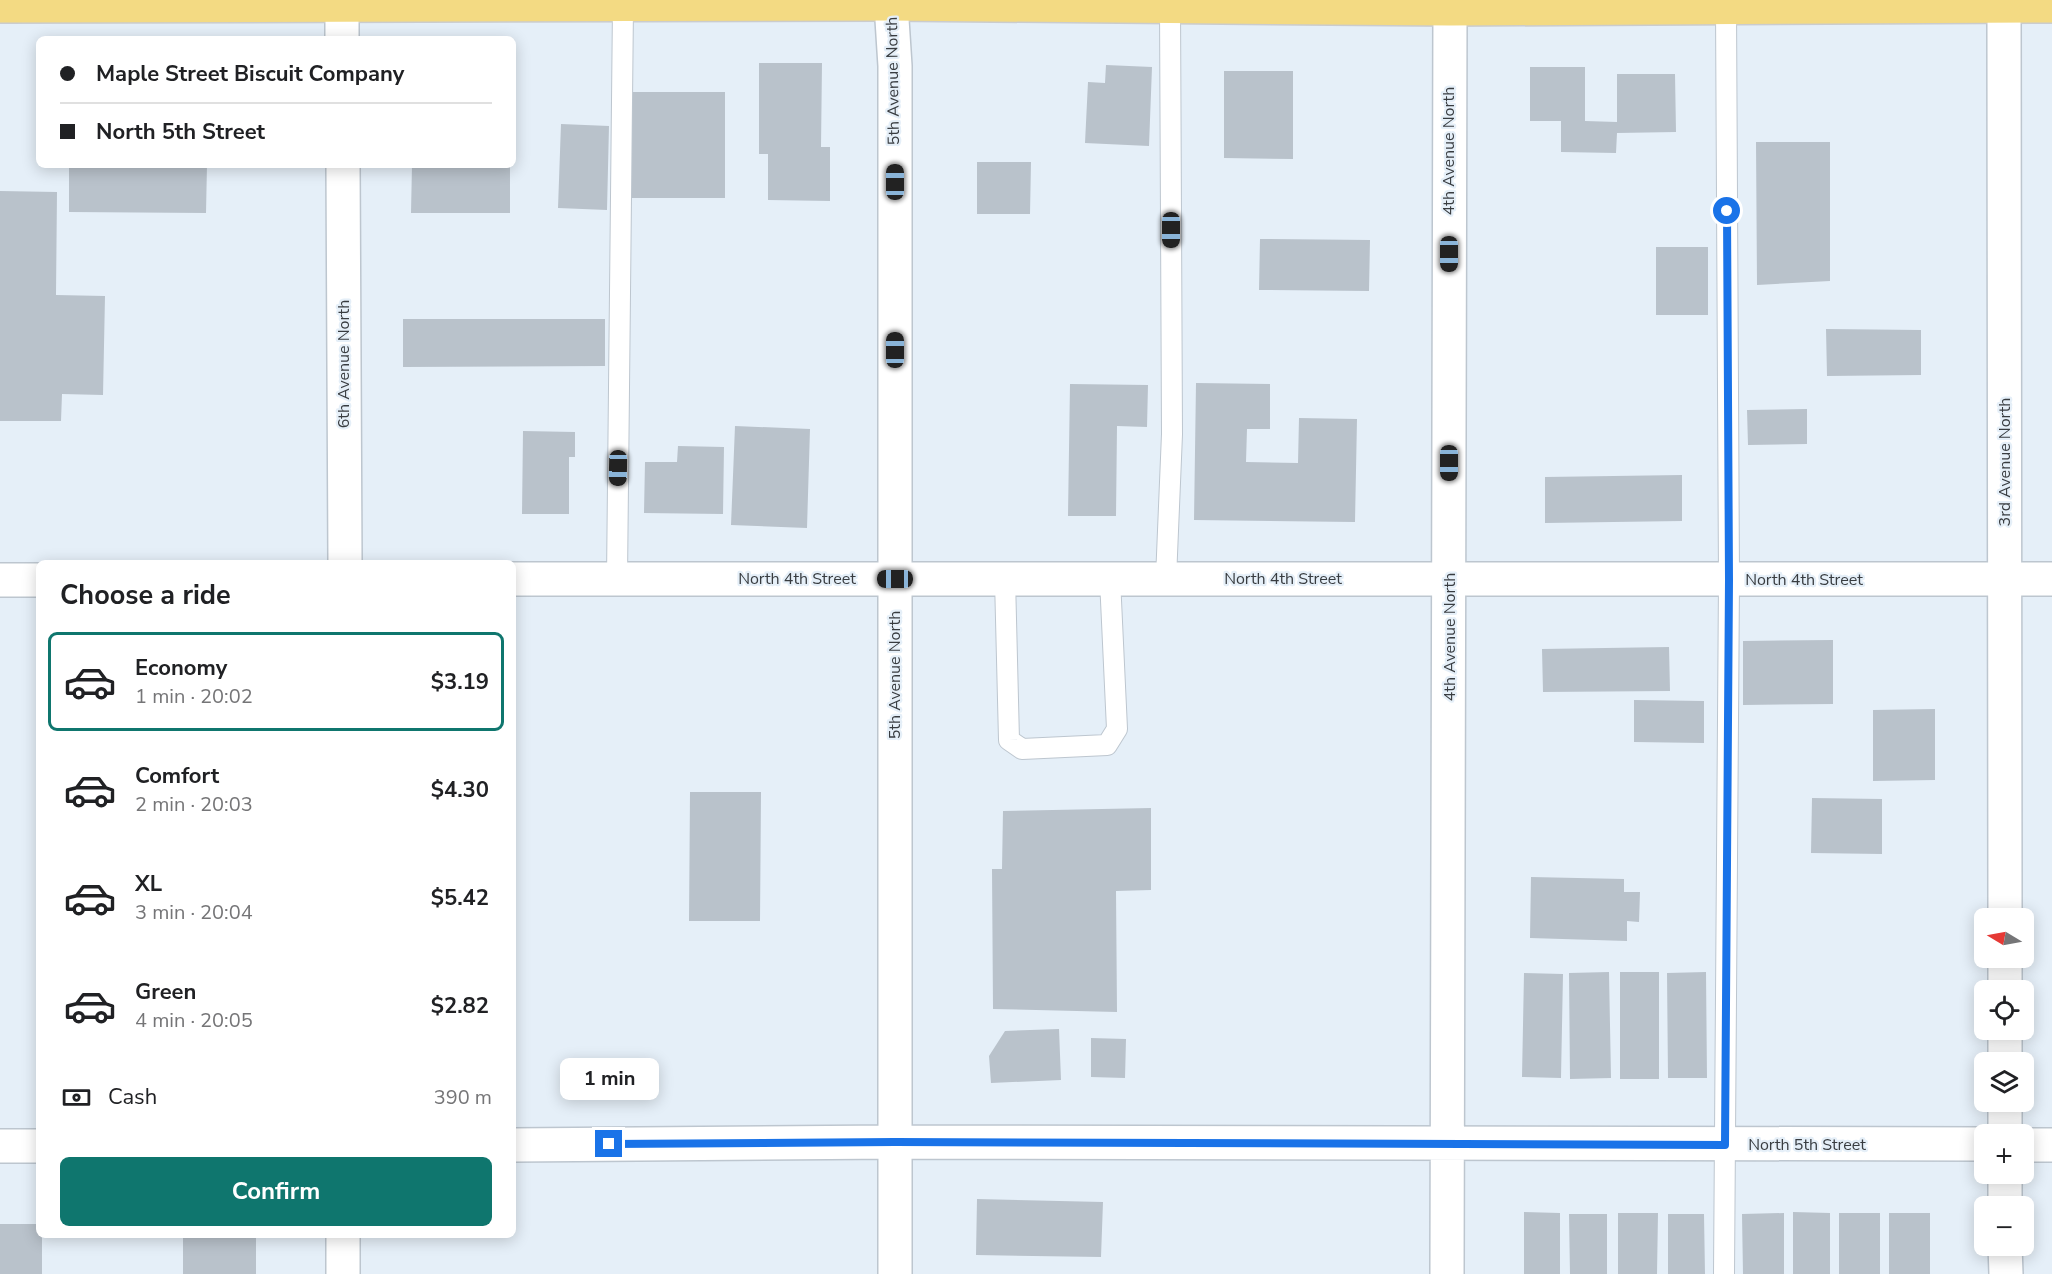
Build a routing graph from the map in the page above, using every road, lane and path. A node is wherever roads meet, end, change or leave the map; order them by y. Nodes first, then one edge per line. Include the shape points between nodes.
1 (342, 3) edge
2 (891, 4) junction
3 (1449, 4) edge
4 (0, 6) edge
5 (623, 6) junction
6 (1170, 6) junction
7 (2004, 6) junction
8 (2052, 6) edge
9 (1726, 7) junction
10 (342, 36) edge
11 (343, 168) edge
12 (345, 560) edge
13 (516, 579) edge
14 (616, 579) junction
15 (895, 579) junction
16 (1005, 579) junction
17 (1110, 579) junction
18 (1166, 579) junction
19 (1450, 579) junction
20 (2005, 579) junction
21 (2052, 579) edge
22 (0, 580) edge
23 (36, 580) edge
24 (1729, 580) junction
25 (2005, 908) edge
26 (895, 1142) junction
27 (1447, 1144) junction
28 (1974, 1144) edge
29 (2034, 1144) edge
30 (516, 1145) edge
31 (1725, 1145) junction
32 (2052, 1145) edge
33 (0, 1146) edge
34 (36, 1146) edge
35 (343, 1238) edge
36 (2006, 1256) edge
37 (343, 1274) edge
38 (895, 1274) edge
39 (1447, 1274) edge
40 (1724, 1274) edge
41 (2006, 1274) edge

1 - 4 main road
1 - 5 main road
1 - 10 street
2 - 5 main road
2 - 6 main road
2 - 15 street, 5th Avenue North via 895,66
3 - 6 main road
3 - 9 main road
3 - 19 street, 4th Avenue North
5 - 14 lane
6 - 18 lane via 1172,434
7 - 8 main road
7 - 9 main road
7 - 20 street, 3rd Avenue North
9 - 24 lane
11 - 12 street, 6th Avenue North
13 - 14 street, North 4th Street
14 - 15 street, North 4th Street
15 - 16 street, North 4th Street
15 - 26 street, 5th Avenue North
16 - 17 street, North 4th Street
16 - 17 lane via 1009,740 1022,749 1107,745 1117,729
17 - 18 street, North 4th Street
18 - 19 street, North 4th Street
19 - 24 street, North 4th Street
19 - 27 street, 4th Avenue North
20 - 21 street, North 4th Street
20 - 24 street, North 4th Street
20 - 25 street, 3rd Avenue North
22 - 23 street
24 - 31 lane
26 - 27 street, North 5th Street
26 - 30 street, North 5th Street
26 - 38 street, 5th Avenue North
27 - 31 street, North 5th Street
27 - 39 street, 4th Avenue North
28 - 31 street, North 5th Street
29 - 32 street
31 - 40 lane
33 - 34 street
35 - 37 street
36 - 41 street

